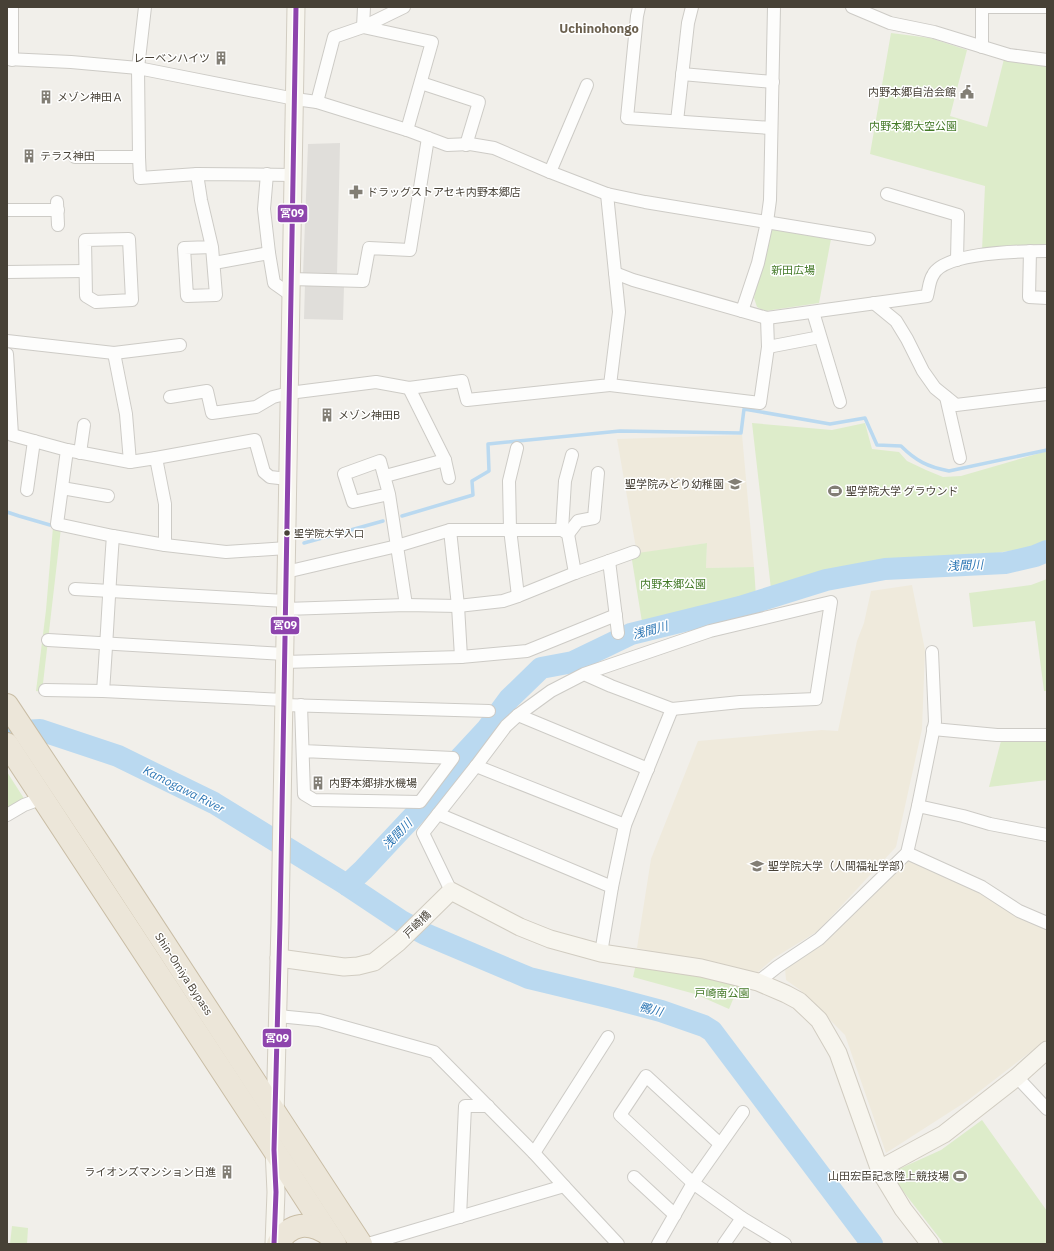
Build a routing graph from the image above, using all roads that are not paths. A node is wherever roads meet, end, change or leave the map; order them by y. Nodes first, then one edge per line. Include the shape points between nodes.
1 (12, 7) edge
2 (145, 7) edge
3 (296, 7) edge
4 (364, 7) edge
5 (404, 7) edge
6 (639, 7) edge
7 (692, 7) edge
8 (774, 7) edge
9 (852, 7) edge
10 (982, 7) edge
11 (1047, 8) edge
12 (363, 27) junction
13 (982, 48) junction
14 (10, 60) edge
15 (1047, 60) edge
16 (138, 68) junction
17 (682, 74) junction
18 (773, 82) junction
19 (421, 83) junction
20 (587, 85) dead end
21 (295, 100) junction
22 (317, 102) junction
23 (677, 121) junction
24 (771, 128) junction
25 (407, 130) junction
26 (428, 138) junction
27 (466, 144) junction
28 (138, 156) junction
29 (75, 157) dead end
30 (550, 172) junction
31 (197, 174) junction
32 (267, 174) junction
33 (293, 175) junction
34 (607, 194) junction
35 (887, 194) dead end
36 (7, 210) edge
37 (767, 222) junction
38 (58, 225) dead end
39 (869, 240) dead end
40 (212, 247) junction
41 (1047, 250) edge
42 (1030, 252) junction
43 (269, 253) junction
44 (958, 260) junction
45 (214, 262) junction
46 (84, 271) junction
47 (7, 272) edge
48 (615, 273) junction
49 (291, 287) junction
50 (1047, 298) edge
51 (874, 303) junction
52 (742, 311) junction
53 (813, 312) junction
54 (767, 318) junction
55 (820, 336) junction
56 (7, 341) edge
57 (180, 345) dead end
58 (768, 347) junction
59 (114, 353) junction
60 (7, 354) edge
61 (610, 385) junction
62 (409, 388) junction
63 (289, 393) junction
64 (1047, 394) edge
65 (170, 397) dead end
66 (946, 397) junction
67 (840, 402) dead end
68 (84, 425) dead end
69 (9, 434) edge
70 (34, 441) junction
71 (517, 448) dead end
72 (67, 450) junction
73 (80, 453) junction
74 (572, 456) dead end
75 (156, 458) junction
76 (960, 458) dead end
77 (445, 460) junction
78 (130, 462) junction
79 (598, 473) dead end
80 (389, 475) dead end
81 (449, 478) dead end
82 (288, 479) junction
83 (62, 488) junction
84 (28, 490) dead end
85 (389, 494) dead end
86 (108, 496) dead end
87 (510, 529) junction
88 (450, 530) junction
89 (565, 532) junction
90 (113, 536) junction
91 (165, 545) junction
92 (397, 546) junction
93 (287, 548) junction
94 (634, 552) dead end
95 (609, 561) junction
96 (286, 572) junction
97 (575, 573) junction
98 (74, 590) dead end
99 (109, 592) junction
100 (518, 596) junction
101 (285, 605) junction
102 (406, 606) junction
103 (458, 606) junction
104 (616, 615) junction
105 (618, 634) dead end
106 (48, 640) dead end
107 (107, 643) junction
108 (932, 652) dead end
109 (461, 657) junction
110 (284, 658) junction
111 (584, 674) junction
112 (45, 690) dead end
113 (103, 691) junction
114 (284, 703) junction
115 (7, 705) edge
116 (302, 705) junction
117 (672, 709) junction
118 (489, 711) dead end
119 (518, 715) junction
120 (933, 729) junction
121 (1047, 735) edge
122 (7, 744) edge
123 (303, 751) junction
124 (476, 766) junction
125 (648, 769) junction
126 (43, 798) junction
127 (918, 806) junction
128 (438, 814) junction
129 (7, 815) edge
130 (625, 824) junction
131 (1047, 835) edge
132 (907, 853) junction
133 (612, 887) junction
134 (451, 891) junction
135 (1047, 923) edge
136 (601, 953) junction
137 (279, 958) junction
138 (758, 982) junction
139 (278, 1016) junction
140 (608, 1037) dead end
141 (1047, 1050) edge
142 (1017, 1077) junction
143 (488, 1106) junction
144 (1047, 1109) edge
145 (742, 1112) dead end
146 (275, 1114) junction
147 (720, 1144) junction
148 (274, 1150) junction
149 (534, 1153) junction
150 (880, 1171) junction
151 (634, 1177) dead end
152 (693, 1184) junction
153 (564, 1186) junction
154 (675, 1215) junction
155 (460, 1217) junction
156 (742, 1218) junction
157 (332, 1240) edge
158 (274, 1244) edge
159 (278, 1244) edge
160 (361, 1244) edge
161 (368, 1244) edge
162 (618, 1244) edge
163 (658, 1244) edge
164 (724, 1244) edge
165 (785, 1244) edge
166 (930, 1244) edge

1 - 14 street
2 - 16 street
3 - 21 street
4 - 12 street
5 - 12 street
6 - 23 street via 627,118
7 - 17 street
8 - 18 street
9 - 13 street via 890,23 934,32
10 - 11 street
10 - 13 street
12 - 19 street via 432,42
12 - 22 street via 334,37
13 - 15 street
14 - 16 street
16 - 21 street
16 - 28 street
17 - 18 street
17 - 23 street
18 - 24 street
19 - 25 street
19 - 27 street via 479,102
20 - 30 street
21 - 22 street
21 - 33 street
22 - 25 street
23 - 24 street
24 - 37 street via 770,200
25 - 26 street
26 - 27 street via 447,145
26 - 49 street via 410,250 369,248 363,281
27 - 30 street via 494,148
28 - 29 street
28 - 31 street via 140,178
30 - 34 street
31 - 32 street
31 - 40 street
32 - 33 street
32 - 43 street via 264,209
33 - 49 street
34 - 37 street
34 - 48 street
35 - 44 street via 958,215
36 - 38 street via 57,206
37 - 39 street
37 - 52 street via 758,263
40 - 45 street
40 - 45 street via 184,248 186,296 216,295
41 - 42 street
42 - 44 street via 984,254
42 - 50 street via 1029,297
43 - 45 street
43 - 49 street via 274,283
44 - 51 street via 944,264 933,274 927,296
46 - 46 street via 85,240 129,239 132,300 96,302 86,296
46 - 47 street
48 - 52 street
48 - 61 street via 618,312
49 - 63 street
51 - 53 street
51 - 66 street via 896,322 923,371 935,388
52 - 54 street
53 - 54 street
53 - 55 street
54 - 58 street
55 - 58 street
55 - 67 street
56 - 59 street
57 - 59 street
58 - 61 street via 760,403
59 - 78 street via 126,414
60 - 69 street
61 - 62 street via 467,400 462,381
62 - 63 street via 376,382
62 - 77 street
63 - 65 street via 273,397 256,407 212,413 207,391
63 - 82 street
64 - 66 street via 956,405
66 - 76 street
68 - 73 street
69 - 70 street
70 - 72 street
70 - 84 street
71 - 87 street via 509,481
72 - 73 street
72 - 83 street
73 - 78 street
74 - 89 street via 565,481
75 - 78 street
75 - 82 street via 255,440 264,472 270,477
75 - 91 street via 165,504
77 - 80 street
77 - 81 street
79 - 89 street via 594,518 578,521
82 - 93 street
83 - 86 street
83 - 90 street via 57,524
85 - 92 street
87 - 88 street
87 - 89 street
87 - 100 street
88 - 92 street
88 - 103 street
89 - 97 street
90 - 91 street
90 - 99 street
91 - 93 street via 226,552
92 - 96 street
92 - 102 street
93 - 96 street
94 - 95 street
95 - 97 street
95 - 104 street
96 - 101 street
97 - 100 street
98 - 99 street
99 - 101 street
99 - 107 street
100 - 103 street via 503,601
101 - 102 street
101 - 110 street
102 - 103 street
103 - 109 street
104 - 105 street
104 - 109 street via 527,651
106 - 107 street
107 - 110 street
107 - 113 street
108 - 120 street via 935,722
109 - 110 street
110 - 114 street
111 - 117 street
111 - 117 street via 710,631 832,602 816,699 740,702
111 - 119 street via 551,691
112 - 113 street
113 - 114 street
114 - 116 street
114 - 137 street
115 - 146 highway, Shin-Omiya Bypass
116 - 118 street
116 - 123 street
117 - 125 street
119 - 124 street via 506,726
119 - 125 street
120 - 121 street via 997,735
120 - 127 street
122 - 126 highway, Shin-Omiya Bypass
123 - 123 street via 304,794 314,800 420,802 453,758
124 - 128 street
124 - 130 street
125 - 130 street
126 - 129 street
126 - 148 highway, Shin-Omiya Bypass
127 - 131 street
127 - 132 street
128 - 133 street
128 - 134 street via 423,833
130 - 133 street
132 - 135 street via 982,887 1020,911
132 - 138 street via 819,939
133 - 136 street
134 - 136 street via 520,927 550,939
134 - 137 street, 戸崎橋 via 399,942 374,962 358,966 330,966
136 - 138 street via 701,968
137 - 139 street
138 - 150 street via 799,1001 820,1020 838,1053
139 - 143 street via 319,1020 434,1052
139 - 146 street
140 - 149 street
141 - 142 street
142 - 144 street
142 - 150 street via 944,1134
143 - 149 street
143 - 155 street via 465,1106
145 - 147 street
146 - 148 street
146 - 160 highway, Shin-Omiya Bypass
147 - 152 street
147 - 152 street via 646,1076 620,1115
148 - 157 highway, Shin-Omiya Bypass
148 - 158 street
149 - 153 street
150 - 166 street
151 - 154 street
152 - 154 street
152 - 156 street
153 - 155 street
153 - 162 street
154 - 163 street
155 - 161 street
156 - 164 street
156 - 165 street
157 - 159 highway via 321,1229 300,1226 293,1228

